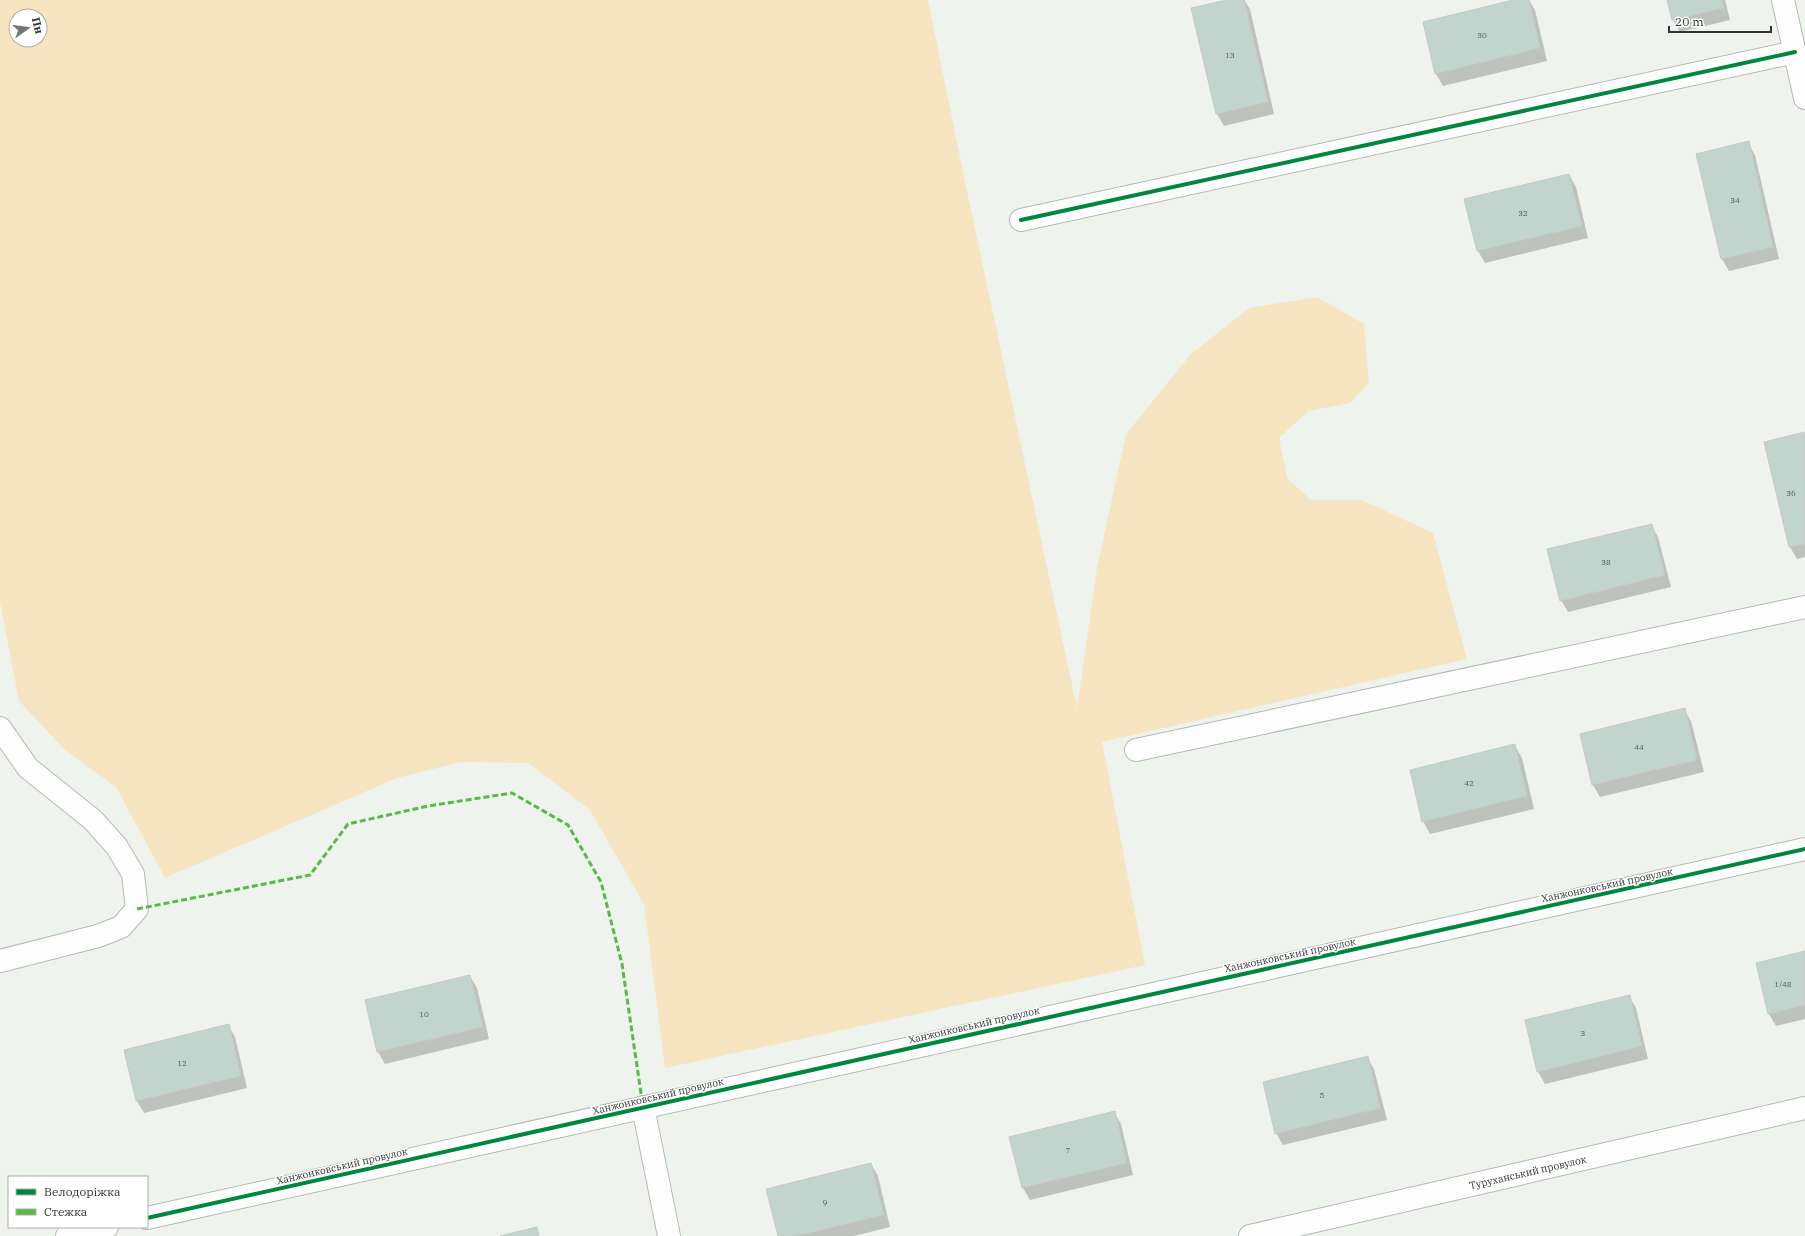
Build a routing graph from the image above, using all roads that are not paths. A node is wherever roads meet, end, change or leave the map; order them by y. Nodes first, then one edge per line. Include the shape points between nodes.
1 (1783, 0) edge
2 (1795, 52) junction
3 (1805, 98) edge
4 (1021, 220) dead end
5 (1805, 607) edge
6 (0, 728) edge
7 (1136, 750) dead end
8 (1805, 849) edge
9 (0, 961) edge
10 (643, 1107) junction
11 (1805, 1108) edge
12 (148, 1218) edge
13 (103, 1228) edge
14 (67, 1236) edge
15 (669, 1236) edge
16 (1250, 1236) edge

1 - 2 street
2 - 3 street
2 - 4 street
5 - 7 street
6 - 9 street via 28,768 93,820 117,847 133,874 137,909 121,927 98,936
8 - 10 street, Ханжонковський провулок
10 - 12 street, Ханжонковський провулок
10 - 15 street
11 - 16 street, Туруханський провулок
13 - 14 street

